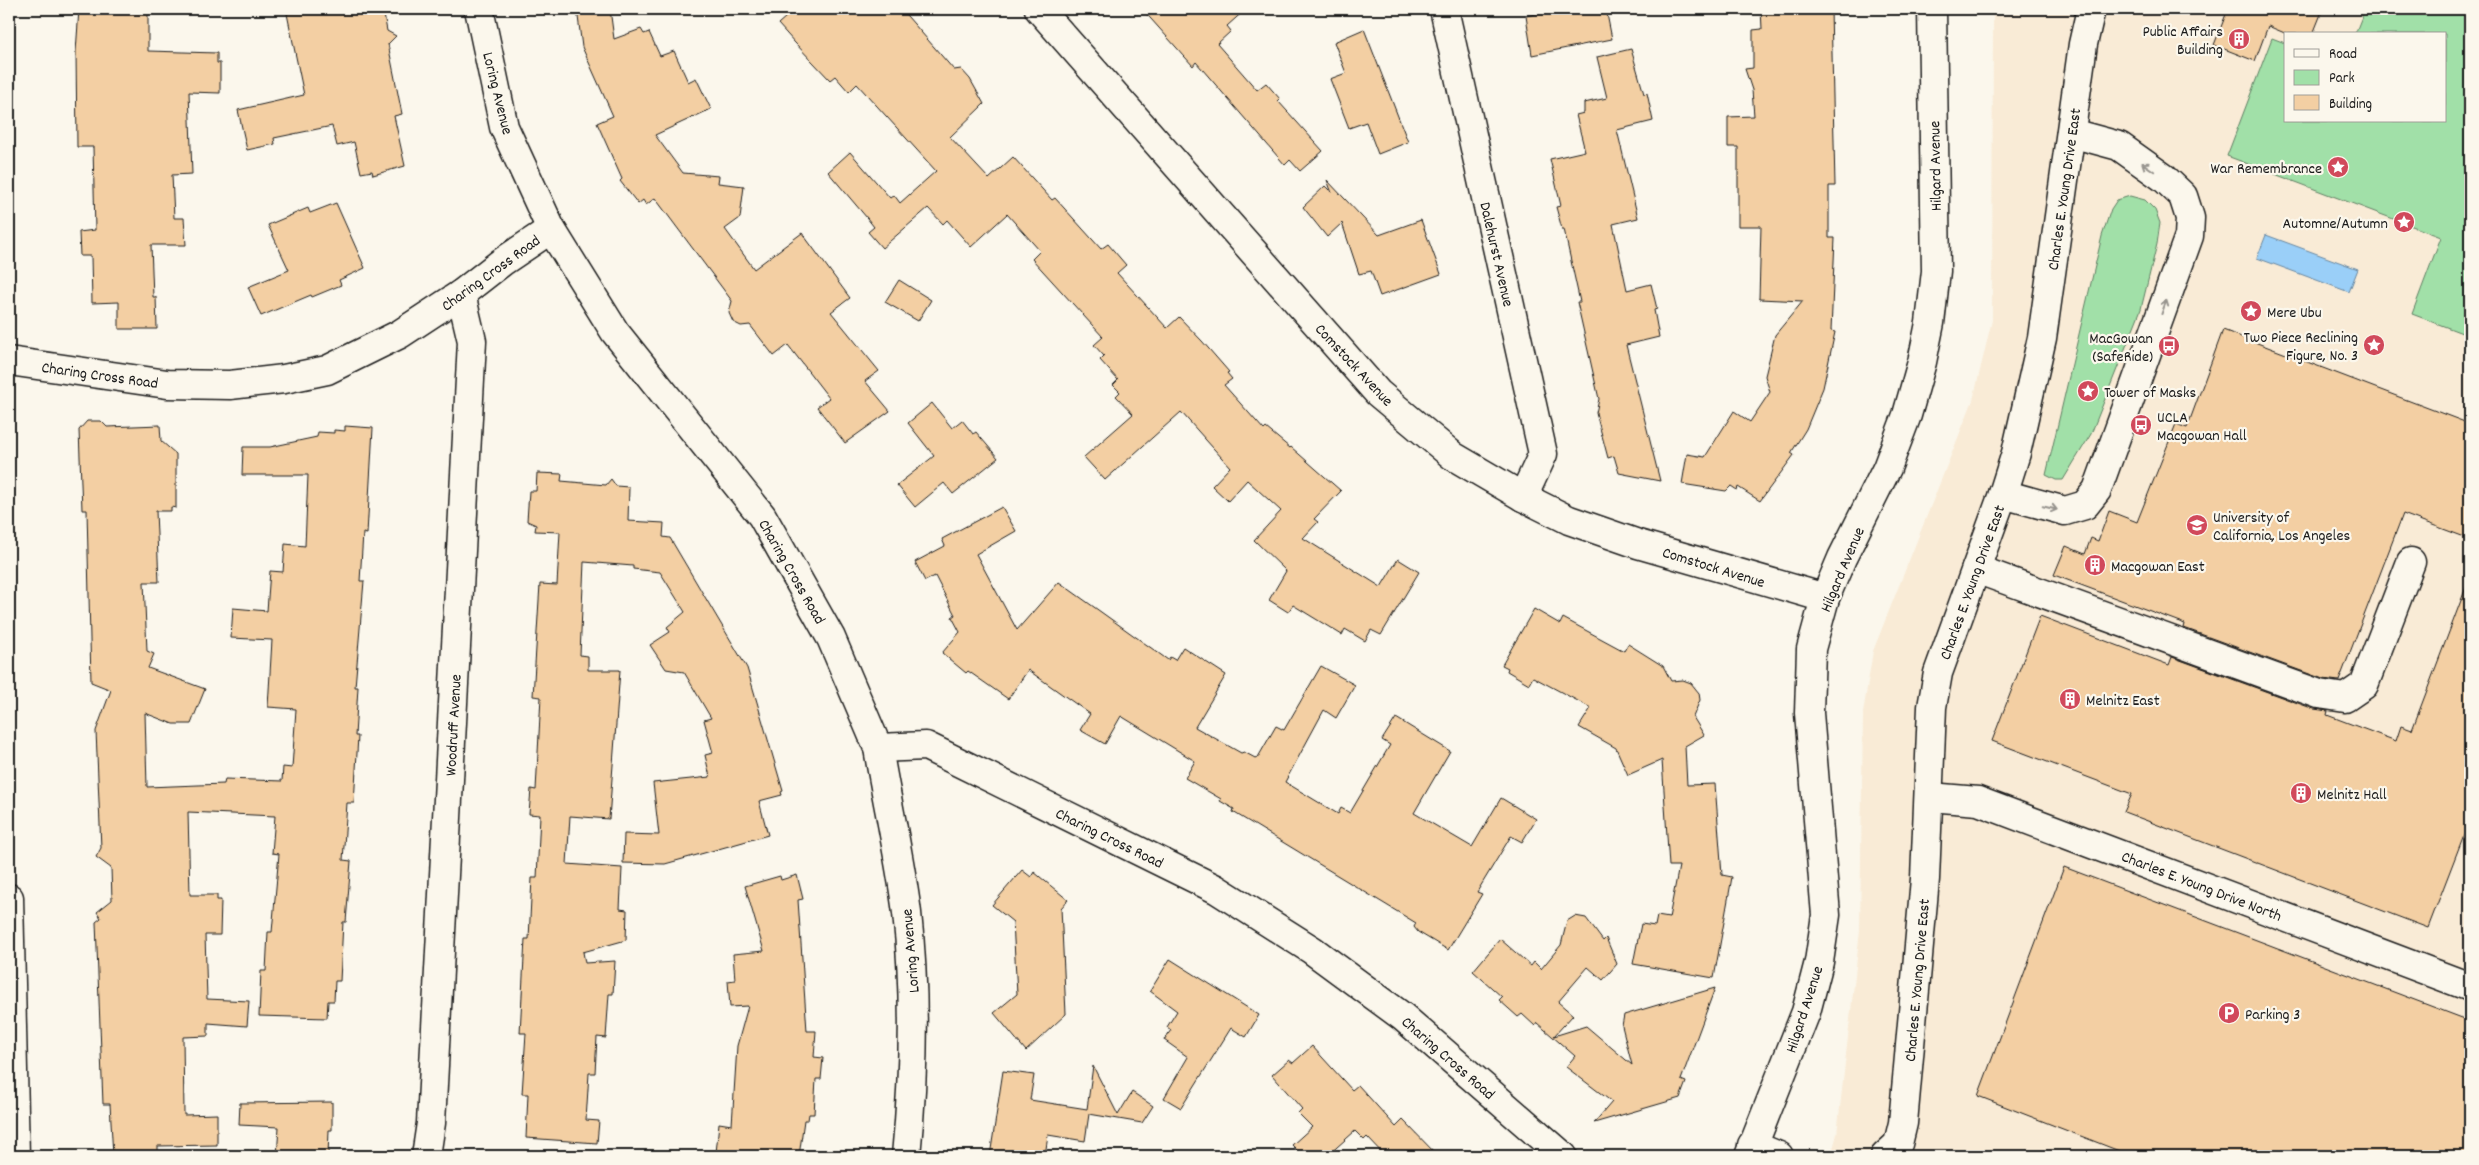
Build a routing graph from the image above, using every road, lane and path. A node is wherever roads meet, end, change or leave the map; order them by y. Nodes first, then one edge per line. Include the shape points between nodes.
1 (479, 9) edge
2 (1039, 9) edge
3 (1444, 9) edge
4 (1932, 9) edge
5 (2091, 9) edge
6 (2071, 133) junction
7 (551, 229) junction
8 (461, 294) junction
9 (9, 361) edge
10 (2003, 494) junction
11 (1523, 497) junction
12 (2411, 562) dead end
13 (1976, 569) junction
14 (1825, 598) junction
15 (878, 748) junction
16 (1930, 797) junction
17 (9, 898) edge
18 (2470, 986) edge
19 (1751, 1151) edge
20 (15, 1156) edge
21 (426, 1156) edge
22 (906, 1156) edge
23 (1564, 1156) edge
24 (1779, 1156) edge
25 (1885, 1156) edge

1 - 7 street, Loring Avenue via 504,127
2 - 11 street, Comstock Avenue via 1378,393 1453,456
3 - 11 street, Dalehurst Avenue via 1543,454
4 - 14 street, Hilgard Avenue via 1936,271 1926,342 1908,415 1887,468
5 - 6 street, Charles E. Young Drive East
6 - 10 street, Charles E. Young Drive East via 2042,338 2016,453
10 -> 6 street via 2065,512 2085,505 2097,490 2189,236 2190,218 2183,196 2164,178 2119,146
7 - 8 street, Charing Cross Road
7 - 15 street, Charing Cross Road via 615,332 762,516 830,638
8 - 9 street, Charing Cross Road via 400,334 327,370 284,379 230,385 167,384
8 - 21 street, Woodruff Avenue via 472,341 431,1123
10 - 13 street, Charles E. Young Drive East
11 - 14 street, Comstock Avenue via 1568,520 1638,544
12 - 13 street via 2364,686 2345,698 2319,694
13 - 16 street, Charles E. Young Drive East via 1938,673 1932,706
14 - 19 street, Hilgard Avenue via 1811,649 1809,713 1826,915 1819,962 1806,1012
15 - 22 street, Loring Avenue via 907,913 914,1025
15 - 23 street, Charing Cross Road via 926,746 1216,889 1312,950 1403,1017
16 - 18 street, Charles E. Young Drive North via 1978,801
16 - 25 street, Charles E. Young Drive East via 1926,879 1903,1123 1898,1144
17 - 20 street
19 - 24 street

